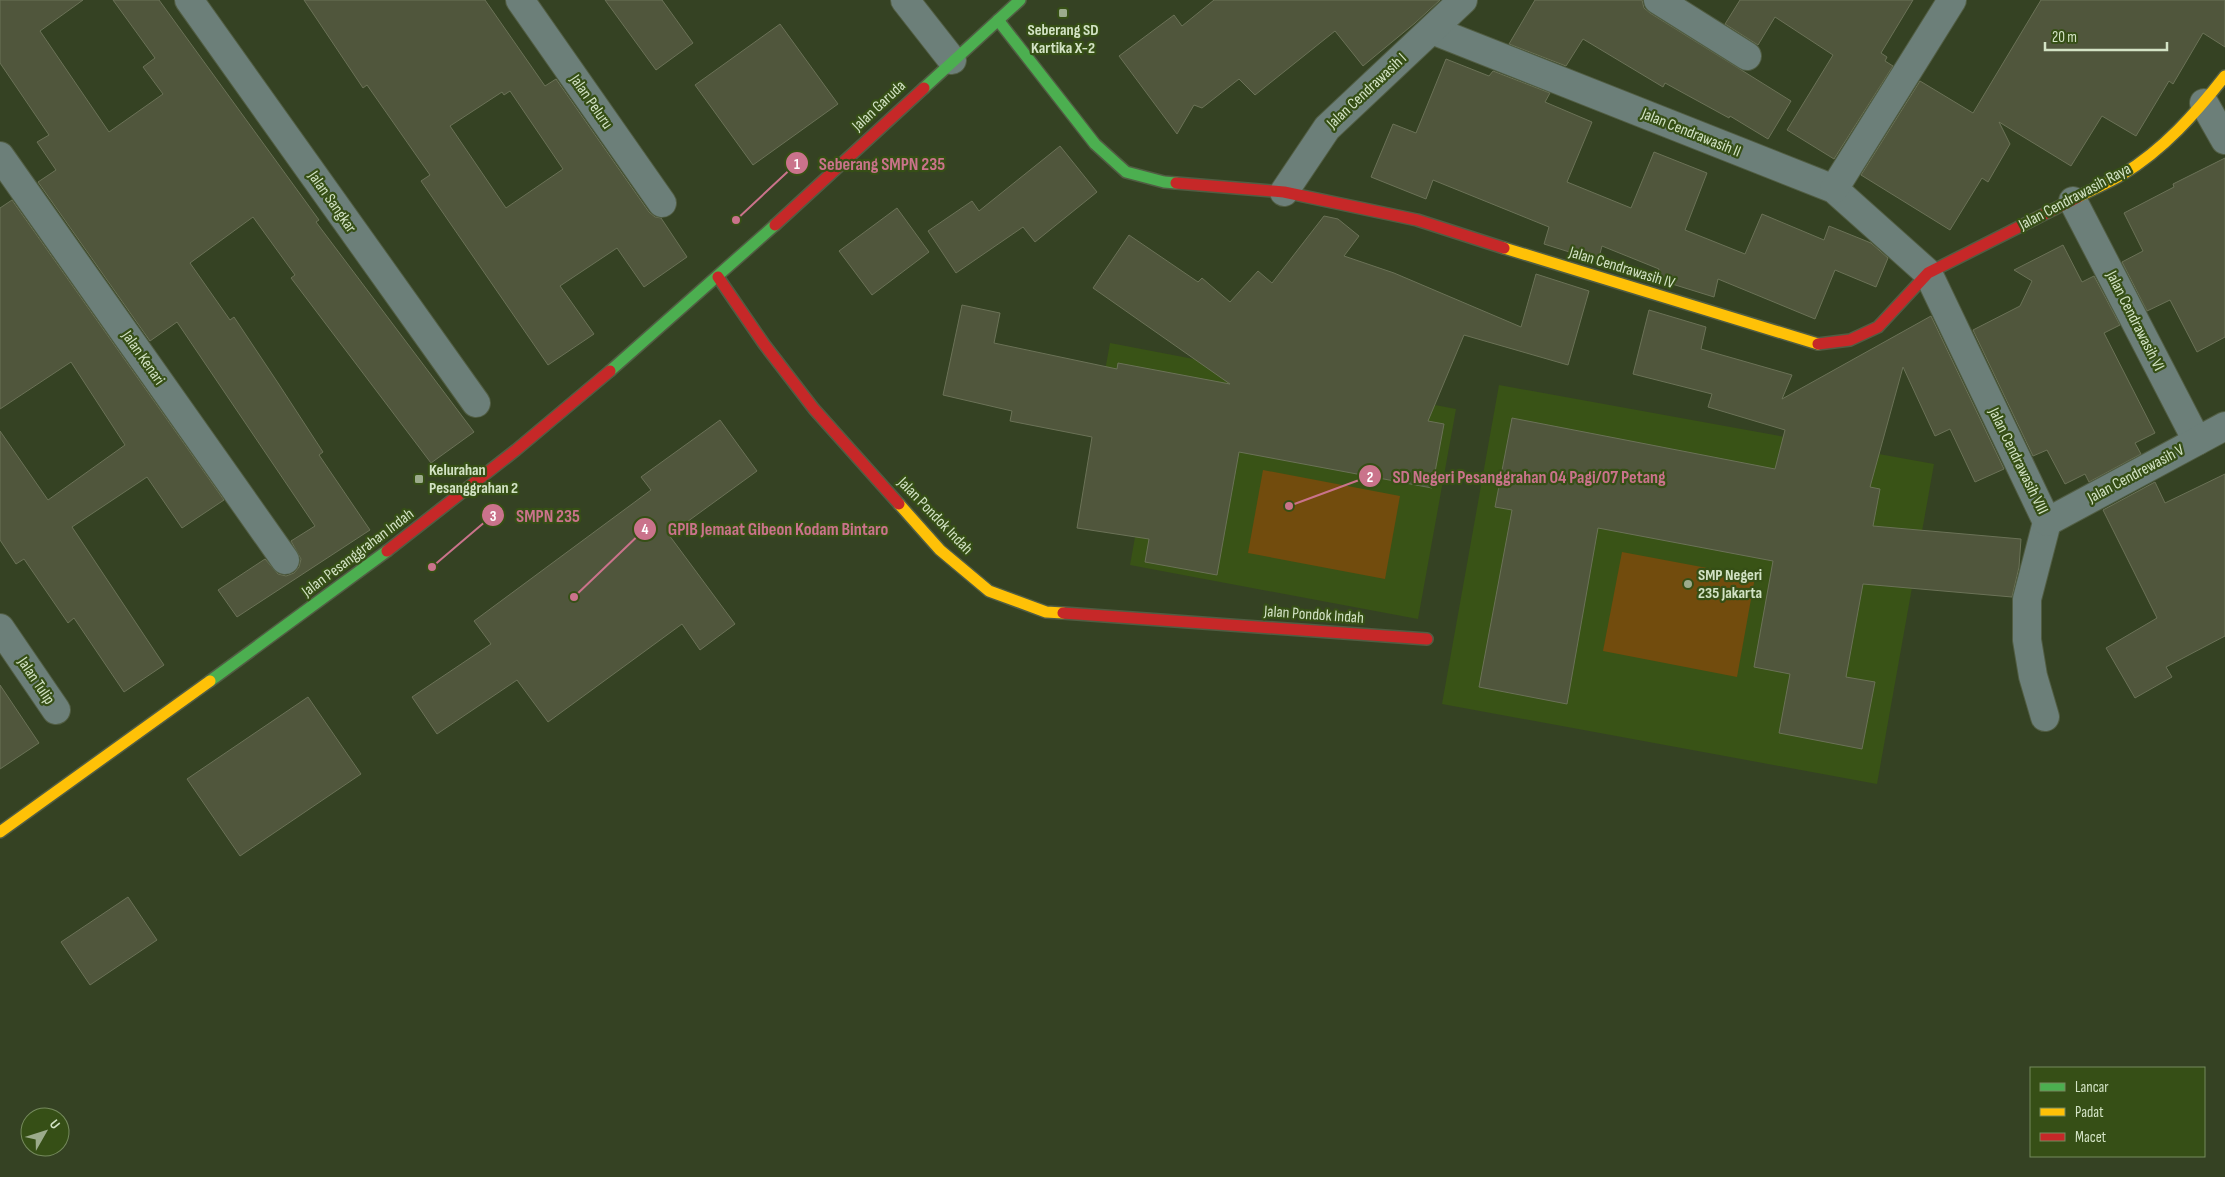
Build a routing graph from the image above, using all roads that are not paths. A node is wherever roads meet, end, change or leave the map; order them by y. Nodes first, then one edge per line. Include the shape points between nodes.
1 (189, 0) edge
2 (520, 0) edge
3 (906, 0) edge
4 (1020, 0) edge
5 (1463, 0) edge
6 (1658, 0) edge
7 (1952, 0) edge
8 (998, 20) junction
9 (1432, 30) junction
10 (1747, 56) dead end
11 (952, 60) junction
12 (2225, 76) edge
13 (2204, 103) junction
14 (2225, 140) edge
15 (0, 156) edge
16 (1834, 190) junction
17 (1284, 192) junction
18 (2073, 201) junction
19 (662, 204) dead end
20 (1928, 273) junction
21 (718, 277) junction
22 (476, 403) dead end
23 (2225, 426) edge
24 (2197, 441) junction
25 (2047, 522) junction
26 (286, 560) dead end
27 (0, 628) edge
28 (1427, 639) dead end
29 (56, 710) dead end
30 (2046, 717) dead end
31 (0, 832) edge

1 - 22 street, Jalan Sangkar
2 - 19 street, Jalan Peluru
3 - 11 street
4 - 8 street, Jalan Garuda
5 - 9 street, Jalan Cendrawasih I
6 - 10 street
7 - 16 street
8 - 11 street, Jalan Garuda
8 - 17 street via 1095,144 1126,172 1164,182
9 - 16 street, Jalan Cendrawasih II
9 - 17 street, Jalan Cendrawasih I via 1327,128
11 - 21 street, Jalan Garuda
12 - 13 street, Jalan Cendrawasih Raya
13 - 14 street
13 - 18 street, Jalan Cendrawasih Raya via 2165,143 2123,174
15 - 26 street, Jalan Kenari
16 - 20 street, Jalan Cendrawasih II
17 - 20 street, Jalan Cendrawasih IV via 1417,220 1816,344 1850,340 1878,327
18 - 20 street, Jalan Cendrawasih Raya
18 - 24 street, Jalan Cendrawasih VI
20 - 25 street, Jalan Cendrawasih VIII
21 - 28 street, Jalan Pondok Indah via 814,408 940,550 989,590 1046,612
21 - 31 street, Jalan Pesanggrahan Indah via 518,449 405,540
23 - 24 street, Jalan Cendrewasih V
24 - 25 street, Jalan Cendrewasih V
25 - 30 street, Jalan Cendrawasih VIII via 2027,599 2027,632 2033,676
27 - 29 street, Jalan Tulip

